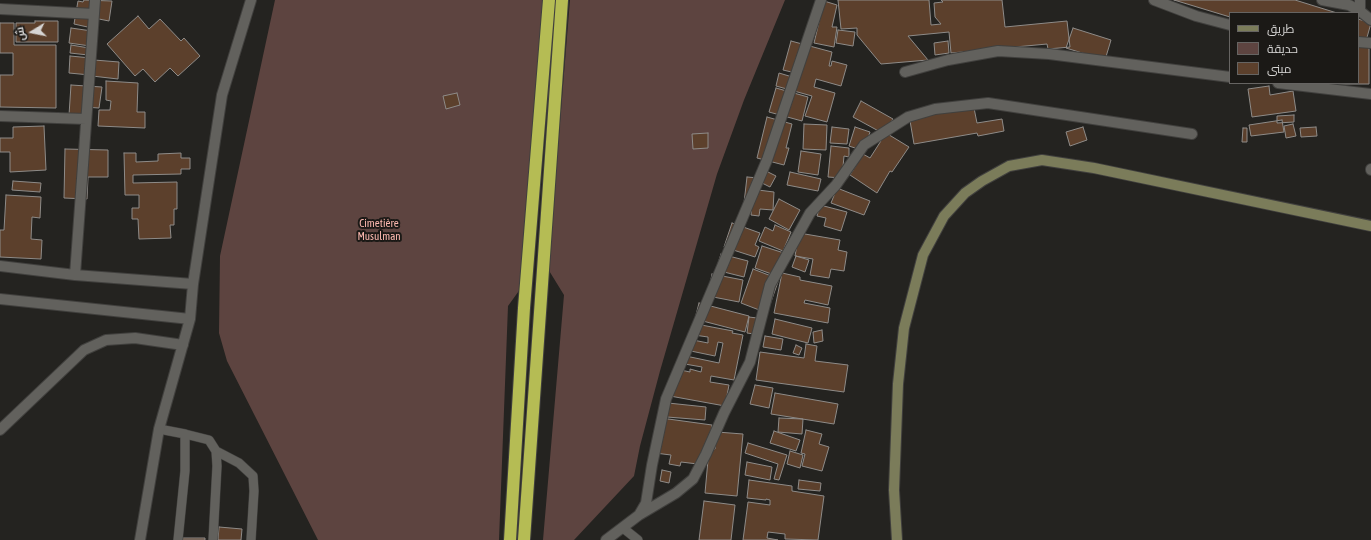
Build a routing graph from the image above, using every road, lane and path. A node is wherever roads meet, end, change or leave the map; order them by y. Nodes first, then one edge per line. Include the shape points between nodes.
1 (95, 0) edge
2 (251, 0) edge
3 (549, 0) edge
4 (562, 0) edge
5 (822, 0) edge
6 (1154, 0) edge
7 (1322, 0) edge
8 (1360, 0) edge
9 (0, 9) edge
10 (1360, 11) junction
11 (94, 14) junction
12 (1371, 20) edge
13 (1229, 25) edge
14 (1359, 42) edge
15 (1371, 43) edge
16 (905, 72) dead end
17 (1229, 77) edge
18 (1286, 84) edge
19 (1371, 94) edge
20 (0, 116) edge
21 (86, 119) junction
22 (1192, 134) dead end
23 (1371, 226) edge
24 (0, 266) edge
25 (75, 274) junction
26 (193, 284) junction
27 (0, 299) edge
28 (190, 318) junction
29 (183, 345) junction
30 (159, 429) junction
31 (0, 430) edge
32 (185, 434) junction
33 (216, 451) junction
34 (639, 515) junction
35 (623, 528) junction
36 (140, 540) edge
37 (178, 540) edge
38 (213, 540) edge
39 (251, 540) edge
40 (510, 540) edge
41 (524, 540) edge
42 (606, 540) edge
43 (638, 540) edge
44 (897, 540) edge

1 - 11 street
2 - 26 street via 222,95
3 - 40 highway via 524,308
4 - 41 highway
5 - 34 street via 767,160 666,399 646,503
6 - 13 street via 1196,16
7 - 10 street via 1349,5
8 - 10 street
9 - 11 street
10 - 12 street
11 - 21 street
14 - 15 street
16 - 17 street via 948,60 998,51 1048,54
18 - 19 street
20 - 21 street
21 - 25 street
22 - 34 street via 988,103 935,109 908,117 864,145 836,185 810,213 770,285 750,362 693,479 676,493
23 - 44 main road via 1094,168 1042,160 1009,166 982,181 965,193 944,216 933,236 923,256 904,328 898,384 894,483
24 - 25 street
25 - 26 street
26 - 28 street
27 - 28 street
28 - 29 street
29 - 30 street
29 - 31 street via 135,338 106,340 84,350
30 - 32 lane
30 - 36 street
32 - 33 lane via 209,440
32 - 37 lane via 185,471
33 - 38 lane
33 - 39 lane via 240,463 252,476 254,491
34 - 35 street
35 - 42 street
35 - 43 lane

